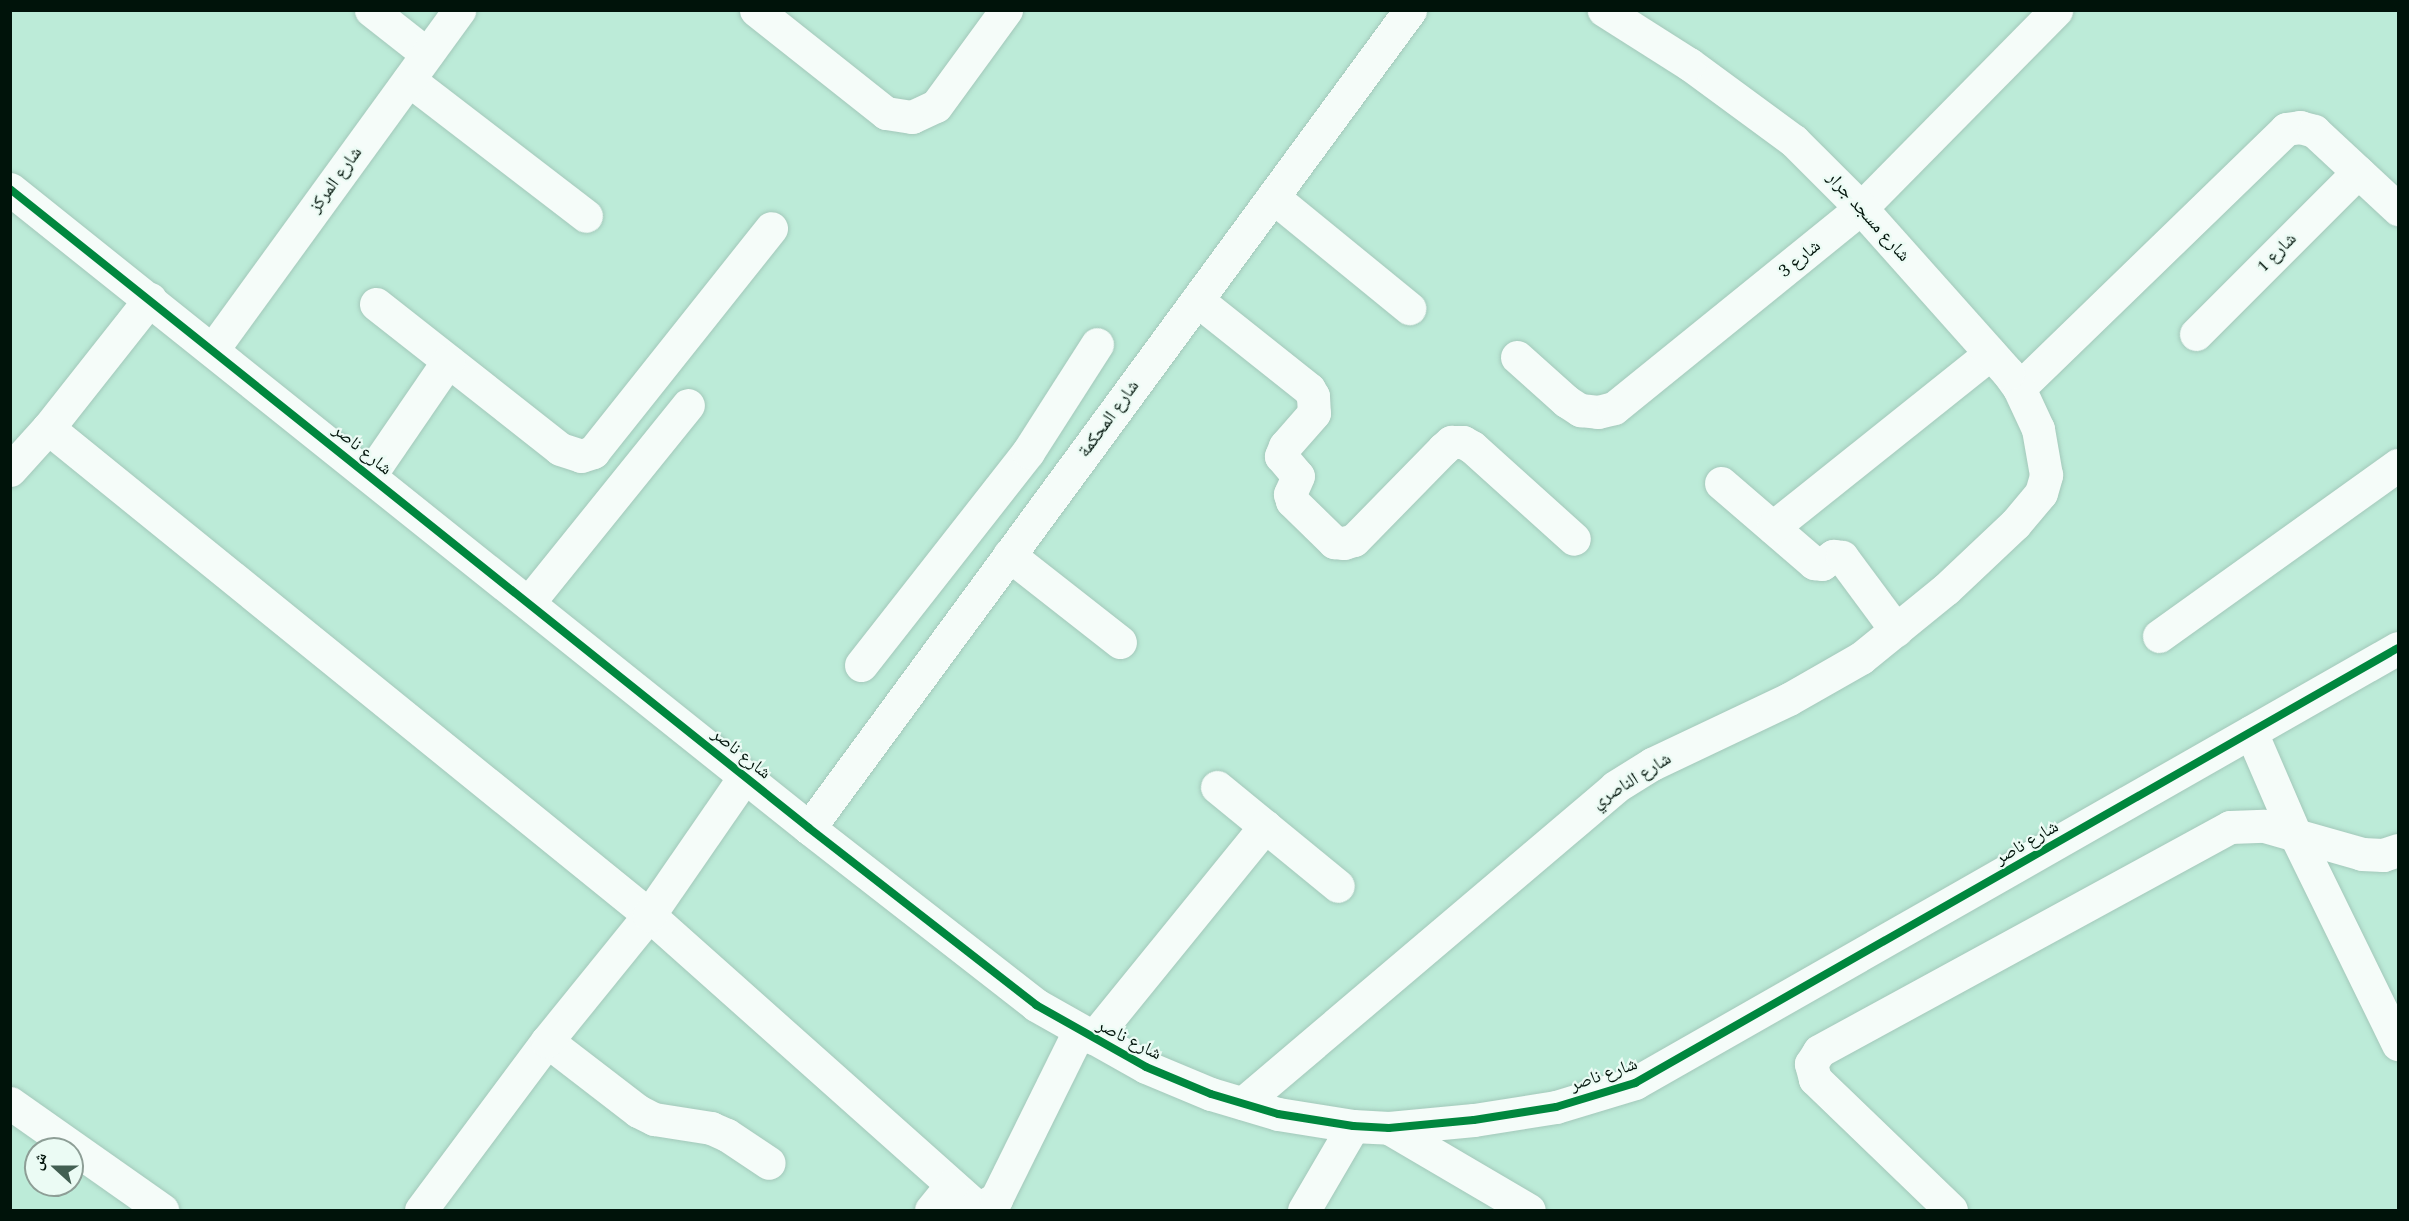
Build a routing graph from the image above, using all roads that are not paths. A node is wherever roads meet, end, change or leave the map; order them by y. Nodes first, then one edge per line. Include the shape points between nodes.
1 (371, 10) edge
2 (459, 10) edge
3 (756, 10) edge
4 (1006, 10) edge
5 (1410, 10) edge
6 (1604, 10) edge
7 (2055, 10) edge
8 (418, 67) junction
9 (2358, 172) junction
10 (10, 189) edge
11 (1273, 197) junction
12 (1861, 208) junction
13 (2398, 209) edge
14 (586, 216) dead end
15 (771, 228) dead end
16 (150, 299) junction
17 (1197, 300) junction
18 (376, 304) dead end
19 (1409, 308) dead end
20 (2196, 334) dead end
21 (1097, 344) dead end
22 (213, 349) junction
23 (1990, 354) junction
24 (1517, 357) dead end
25 (447, 361) junction
26 (1074, 380) junction
27 (2019, 388) junction
28 (688, 405) dead end
29 (1116, 410) junction
30 (48, 428) junction
31 (2398, 465) edge
32 (10, 470) edge
33 (370, 475) junction
34 (1721, 483) dead end
35 (2041, 493) joint
36 (1773, 527) junction
37 (1574, 539) dead end
38 (1010, 555) junction
39 (529, 602) junction
40 (1896, 630) junction
41 (2159, 636) dead end
42 (1120, 642) dead end
43 (2398, 648) edge
44 (861, 665) dead end
45 (2251, 732) junction
46 (746, 776) junction
47 (1216, 787) dead end
48 (1265, 826) junction
49 (809, 828) junction
50 (2295, 834) junction
51 (2398, 850) edge
52 (1338, 886) dead end
53 (649, 915) junction
54 (1086, 1035) junction
55 (547, 1041) junction
56 (2398, 1044) edge
57 (10, 1103) edge
58 (1243, 1103) junction
59 (1353, 1126) junction
60 (1389, 1128) junction
61 (769, 1163) dead end
62 (951, 1185) junction
63 (162, 1210) edge
64 (421, 1210) edge
65 (932, 1210) edge
66 (1304, 1210) edge
67 (1529, 1210) edge
68 (1951, 1210) edge

1 - 8 street
2 - 8 street, شارع المركز
3 - 4 street via 886,113 912,117 936,106
5 - 11 street, شارع المحكمة
6 - 12 street, شارع مسجد جرار via 1689,64 1794,141
7 - 12 street, شارع 3
8 - 14 street
8 - 22 street, شارع المركز
9 - 13 street
9 - 20 street, شارع 1
9 - 27 street via 2314,131 2286,129
10 - 16 street, شارع ناصر
11 - 17 street, شارع المحكمة
11 - 19 street
12 - 23 street, شارع مسجد جرار
12 - 24 street, شارع 3 via 1614,408 1598,412 1580,410
15 - 25 street via 593,452 581,456 560,449
16 - 22 street, شارع ناصر
16 - 30 street
17 - 29 street, شارع المحكمة
17 - 37 street via 1313,396 1314,412 1281,456 1298,476 1290,494 1292,501 1334,542 1354,540 1451,442 1472,447
18 - 25 street
21 - 26 street
22 - 33 street, شارع ناصر
23 - 27 street, شارع مسجد جرار
23 - 36 street
25 - 33 street
26 - 29 street
26 - 44 street via 1013,473
27 - 35 street, شارع مسجد جرار via 2038,429 2046,475
28 - 39 street
29 - 38 street, شارع المحكمة
30 - 32 street
30 - 53 street
31 - 41 street
33 - 39 street, شارع ناصر
34 - 36 street
35 - 40 street, شارع الناصري via 1994,544
36 - 40 street via 1814,563 1842,557
38 - 42 street
38 - 49 street, شارع المحكمة
39 - 46 street, شارع ناصر
40 - 58 street, شارع الناصري via 1826,680 1652,764 1615,787
43 - 45 street, شارع ناصر
45 - 50 street
45 - 60 street, شارع ناصر via 1635,1083 1556,1107
46 - 49 street, شارع ناصر
46 - 53 street
47 - 48 street
48 - 52 street
48 - 54 street
49 - 54 street, شارع ناصر via 994,974
50 - 51 street via 2362,854 2383,855
50 - 56 street
50 - 68 street via 2264,826 2230,827 1814,1057 1811,1064 1815,1079
53 - 55 street
53 - 62 street
54 - 58 street, شارع ناصر via 1146,1067
54 - 62 street via 996,1199 974,1205
55 - 61 street via 638,1111 654,1119 711,1128
55 - 64 street
57 - 63 street
58 - 59 street, شارع ناصر via 1278,1114
59 - 60 street, شارع ناصر
59 - 66 street
60 - 67 street
62 - 65 street

